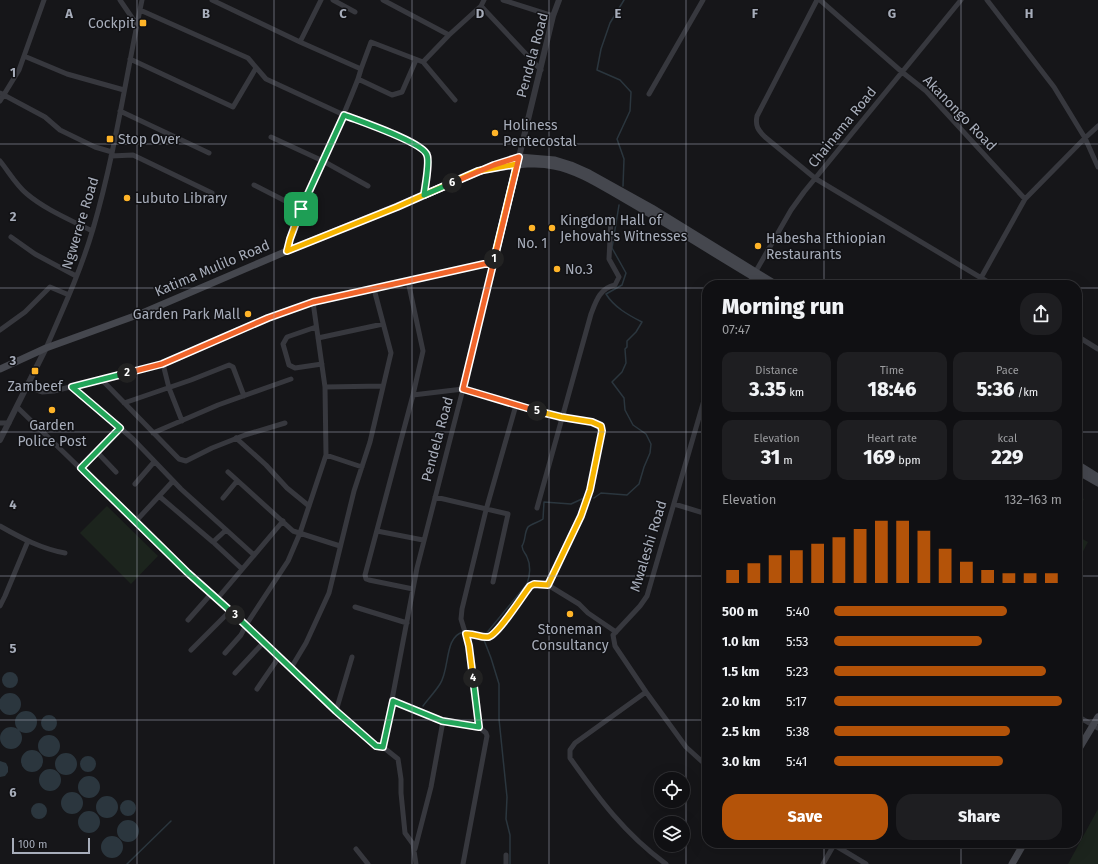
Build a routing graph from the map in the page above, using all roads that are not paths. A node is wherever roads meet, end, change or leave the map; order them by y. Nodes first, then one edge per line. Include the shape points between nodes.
1 (44, 0) edge
2 (120, 0) edge
3 (142, 0) edge
4 (212, 0) edge
5 (321, 0) edge
6 (333, 0) edge
7 (383, 0) edge
8 (484, 0) edge
9 (503, 0) edge
10 (559, 0) edge
11 (703, 0) edge
12 (819, 0) edge
13 (962, 0) edge
14 (987, 0) edge
15 (482, 6) junction
16 (140, 10) junction
17 (355, 12) dead end
18 (553, 16) junction
19 (137, 25) junction
20 (450, 34) junction
21 (300, 42) junction
22 (24, 56) junction
23 (130, 59) junction
24 (416, 60) junction
25 (423, 62) junction
26 (256, 68) junction
27 (361, 68) junction
28 (540, 70) junction
29 (902, 72) junction
30 (358, 79) junction
31 (124, 90) junction
32 (2, 94) edge
33 (649, 94) dead end
34 (455, 100) dead end
35 (0, 101) edge
36 (120, 111) junction
37 (344, 115) junction
38 (1098, 126) edge
39 (271, 137) dead end
40 (1085, 138) junction
41 (209, 153) dead end
42 (112, 154) junction
43 (0, 161) edge
44 (323, 161) junction
45 (518, 161) junction
46 (1098, 167) edge
47 (816, 179) junction
48 (254, 185) dead end
49 (368, 186) dead end
50 (212, 193) dead end
51 (424, 195) junction
52 (1025, 199) junction
53 (301, 209) junction
54 (611, 218) dead end
55 (92, 231) junction
56 (11, 237) dead end
57 (287, 251) junction
58 (492, 264) junction
59 (754, 274) junction
60 (76, 276) junction
61 (981, 278) junction
62 (751, 280) edge
63 (761, 280) edge
64 (767, 280) edge
65 (984, 280) edge
66 (408, 281) junction
67 (374, 289) junction
68 (69, 294) junction
69 (313, 302) junction
70 (383, 324) junction
71 (316, 327) junction
72 (0, 330) edge
73 (318, 338) junction
74 (1082, 339) edge
75 (46, 348) junction
76 (1098, 349) edge
77 (162, 364) junction
78 (322, 364) junction
79 (0, 369) edge
80 (291, 379) dead end
81 (102, 380) junction
82 (383, 386) junction
83 (27, 387) junction
84 (72, 387) junction
85 (325, 387) junction
86 (169, 388) junction
87 (463, 389) junction
88 (413, 395) junction
89 (244, 396) junction
90 (124, 403) junction
91 (516, 405) junction
92 (17, 407) junction
93 (702, 407) edge
94 (561, 417) junction
95 (182, 421) junction
96 (0, 423) edge
97 (9, 423) junction
98 (285, 423) dead end
99 (120, 428) junction
100 (153, 433) junction
101 (236, 438) junction
102 (0, 440) edge
103 (96, 451) junction
104 (326, 455) junction
105 (154, 462) junction
106 (362, 467) junction
107 (1082, 467) edge
108 (81, 468) junction
109 (116, 472) dead end
110 (228, 472) dead end
111 (1082, 474) edge
112 (1098, 477) edge
113 (173, 481) junction
114 (237, 481) junction
115 (1098, 483) edge
116 (135, 484) dead end
117 (160, 496) junction
118 (435, 497) junction
119 (223, 498) dead end
120 (674, 504) junction
121 (309, 506) junction
122 (537, 508) dead end
123 (486, 510) junction
124 (702, 512) edge
125 (283, 521) junction
126 (136, 522) junction
127 (0, 526) edge
128 (226, 530) junction
129 (376, 530) junction
130 (300, 533) junction
131 (423, 540) junction
132 (28, 541) junction
133 (213, 542) junction
134 (340, 546) junction
135 (65, 553) dead end
136 (254, 555) junction
137 (242, 569) junction
138 (493, 582) dead end
139 (548, 585) junction
140 (413, 589) junction
141 (211, 594) junction
142 (217, 599) junction
143 (0, 606) edge
144 (355, 608) dead end
145 (230, 611) junction
146 (188, 620) dead end
147 (407, 623) junction
148 (246, 625) junction
149 (616, 632) junction
150 (466, 634) junction
151 (263, 643) junction
152 (191, 650) dead end
153 (225, 653) dead end
154 (279, 657) junction
155 (352, 657) dead end
156 (291, 668) junction
157 (235, 673) dead end
158 (257, 689) dead end
159 (646, 692) junction
160 (393, 701) junction
161 (336, 711) junction
162 (1098, 717) edge
163 (1082, 719) edge
164 (442, 721) junction
165 (479, 727) junction
166 (1096, 727) edge
167 (1082, 745) edge
168 (383, 747) junction
169 (702, 761) edge
170 (831, 848) edge
171 (840, 848) edge
172 (1021, 848) edge
173 (356, 849) dead end
174 (414, 852) junction
175 (506, 855) dead end
176 (368, 864) edge
177 (416, 864) edge
178 (463, 864) edge
179 (506, 864) edge
180 (666, 864) edge
181 (823, 864) edge
182 (866, 864) edge
183 (1012, 864) edge

1 - 22 street
2 - 19 street
3 - 16 street, Ngwerere Road
4 - 21 street
5 - 21 street
6 - 17 street
7 - 20 street
8 - 15 street
9 - 18 street
10 - 18 street, Pendela Road
11 - 33 street
12 - 29 street, Akanongo Road
12 - 47 street via 757,116 756,124 765,138
13 - 29 street, Chainama Road
14 - 40 street via 1054,87
15 - 20 street
15 - 28 street
16 - 19 street, Ngwerere Road
16 - 26 street via 248,58
18 - 28 street, Pendela Road
19 - 23 street, Ngwerere Road
20 - 25 street
21 - 27 street
22 - 31 street via 67,74
22 - 32 street via 19,70
23 - 26 street via 233,107
23 - 31 street, Ngwerere Road
24 - 25 street
24 - 27 street via 371,42
24 - 30 street via 402,92 392,95
25 - 34 street
26 - 37 street via 266,79
27 - 30 street
28 - 45 street, Pendela Road
29 - 47 street, Chainama Road
29 - 52 street, Akanongo Road via 926,91
30 - 37 street
31 - 36 street, Ngwerere Road
32 - 35 street
32 - 42 street via 45,117 60,130
36 - 41 street
36 - 42 street, Ngwerere Road
37 - 44 street
37 - 51 street via 414,143 425,150 428,157
38 - 40 street
39 - 44 street
40 - 46 street
40 - 52 street
42 - 50 street via 133,155
42 - 55 street, Ngwerere Road
43 - 55 street via 26,194
44 - 49 street
44 - 53 street
45 - 51 main road, Katima Mulilo Road via 494,165
45 - 58 street, Pendela Road
45 - 59 main road, Katima Mulilo Road via 555,160 589,173 652,208
47 - 59 street, Chainama Road via 791,210
47 - 61 street
48 - 53 street
51 - 57 main road, Katima Mulilo Road
52 - 61 street
53 - 57 street
54 - 94 street via 609,259 619,277 615,285 609,286 598,296
55 - 60 street, Ngwerere Road
56 - 60 street via 35,254
57 - 75 main road, Katima Mulilo Road via 140,314
58 - 66 street
58 - 87 street, Pendela Road
59 - 62 street
59 - 63 main road, Katima Mulilo Road
59 - 64 main road, Katima Mulilo Road
60 - 68 street, Ngwerere Road
61 - 65 street
66 - 67 street
66 - 88 street via 422,351
67 - 69 street
67 - 70 street
68 - 72 street via 50,286 25,312
68 - 75 street, Ngwerere Road
69 - 71 street
69 - 77 street via 268,318
70 - 73 street
70 - 82 street via 390,353
71 - 73 street
71 - 78 street via 288,337 283,344 291,367
73 - 78 street
74 - 76 street
75 - 79 main road, Katima Mulilo Road
75 - 83 street, Ngwerere Road
77 - 81 street
77 - 86 street
78 - 85 street
80 - 89 street
81 - 84 street
81 - 90 street
82 - 85 street
82 - 106 street
83 - 84 street via 42,392
83 - 92 street, Ngwerere Road
84 - 99 street
85 - 104 street
86 - 89 street via 229,365 233,367
86 - 90 street
86 - 95 street
87 - 88 street
87 - 91 street
87 - 118 street, Pendela Road
88 - 129 street
89 - 95 street
90 - 100 street
91 - 94 street
91 - 123 street
92 - 97 street, Ngwerere Road
92 - 108 street
93 - 120 street, Mwaleshi Road
94 - 122 street
94 - 139 street via 592,422 601,426 602,431 590,490 581,516
95 - 100 street
96 - 97 street
97 - 102 street, Ngwerere Road
98 - 101 street
99 - 103 street
99 - 105 street
100 - 101 street via 180,459 186,461
101 - 121 street
103 - 108 street
103 - 109 street
104 - 106 street
104 - 121 street
105 - 113 street
105 - 116 street
106 - 134 street
107 - 112 main road
108 - 126 street
110 - 114 street
111 - 115 main road
113 - 117 street
113 - 128 street
114 - 119 street
114 - 125 street
117 - 126 street
117 - 133 street
118 - 123 street
118 - 131 street, Pendela Road
120 - 124 street
120 - 149 street, Mwaleshi Road via 647,596
121 - 130 street
123 - 138 street via 508,514
123 - 150 street via 462,609 461,620
125 - 130 street via 293,531
125 - 136 street
126 - 141 street
127 - 132 street
128 - 133 street
128 - 136 street
129 - 131 street
129 - 140 street via 366,578
130 - 134 street
130 - 148 street via 288,561
131 - 140 street, Pendela Road
132 - 135 street
132 - 143 street
133 - 137 street
134 - 156 street via 329,593 306,643
136 - 137 street
137 - 142 street
139 - 149 street
139 - 150 street via 530,586 500,628 490,636 486,638 472,633
140 - 147 street, Pendela Road
141 - 142 street
141 - 146 street
142 - 145 street
144 - 147 street
145 - 148 street
145 - 152 street
147 - 160 street, Pendela Road
148 - 151 street
148 - 153 street
149 - 159 street via 613,636 615,646
150 - 165 street
151 - 154 street
151 - 157 street
154 - 156 street
154 - 158 street
155 - 161 street
156 - 161 street
159 - 169 street via 686,747
159 - 180 street via 575,743 570,750 570,758 607,809 629,834
160 - 164 street
160 - 168 street, Pendela Road
161 - 168 street via 370,742
162 - 166 main road
163 - 166 street
164 - 165 street
164 - 174 street via 431,787
165 - 178 street via 487,736
166 - 167 main road
168 - 174 street via 398,759 405,833 414,844
170 - 181 street
171 - 182 street
172 - 183 main road
173 - 176 street
174 - 177 street
175 - 179 street

